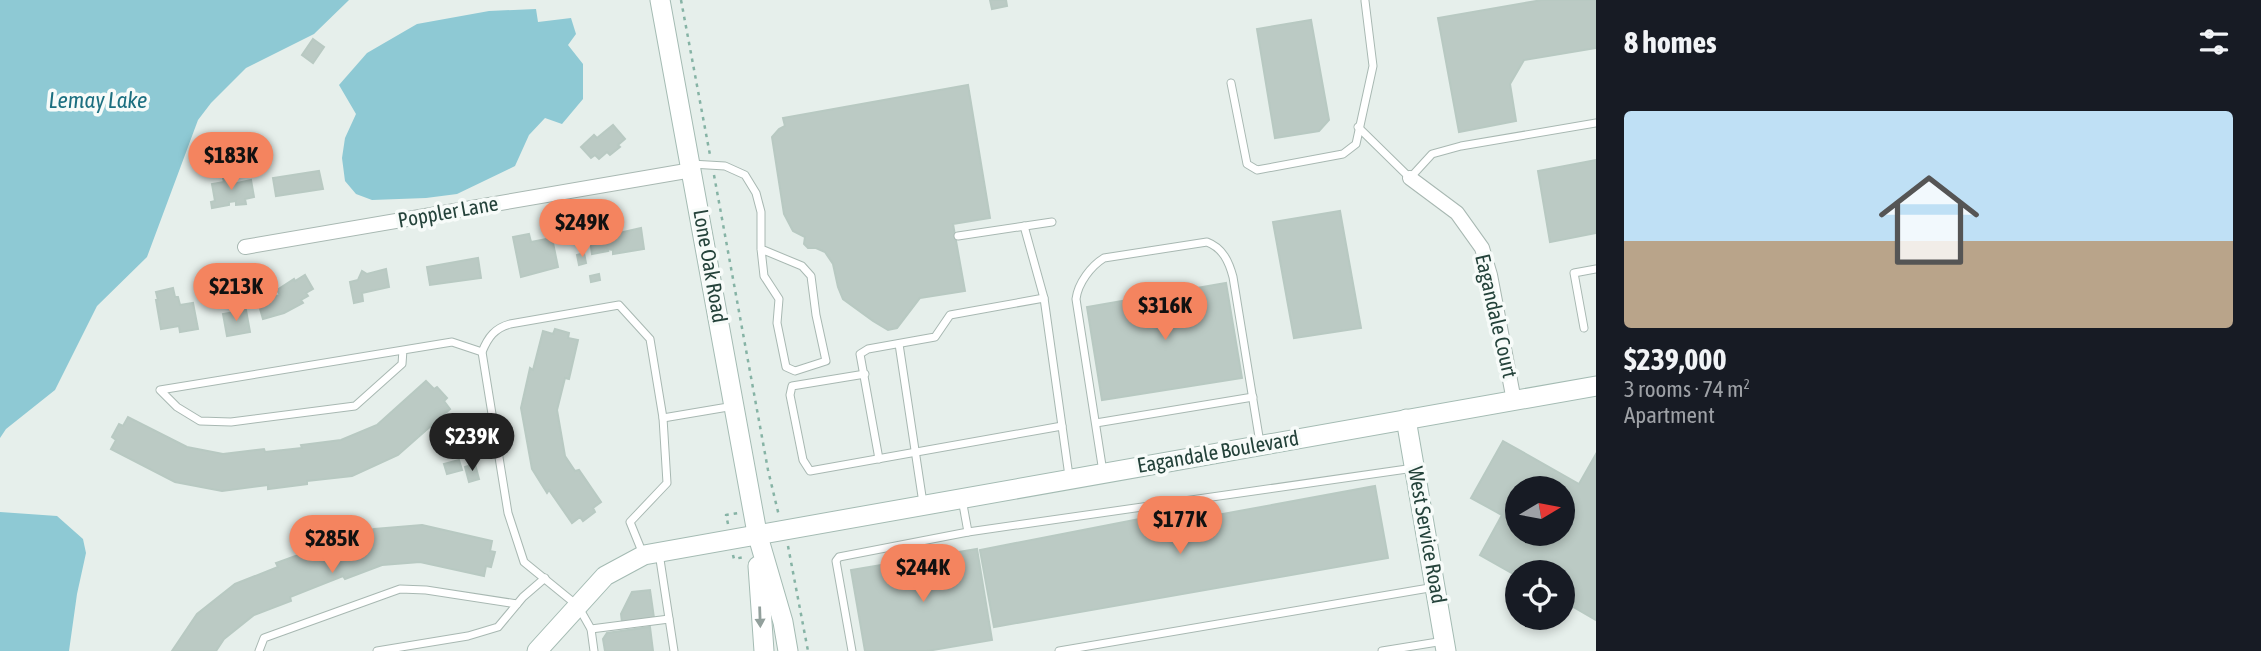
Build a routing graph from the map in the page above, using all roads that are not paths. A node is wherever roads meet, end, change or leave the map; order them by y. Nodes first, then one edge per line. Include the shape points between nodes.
1 (660, 0) edge
2 (1365, 1) edge
3 (1231, 83) dead end
4 (1596, 123) edge
5 (1359, 127) junction
6 (692, 167) junction
7 (1410, 178) junction
8 (1052, 222) dead end
9 (1024, 226) junction
10 (958, 236) dead end
11 (245, 247) dead end
12 (761, 249) junction
13 (1596, 269) edge
14 (1044, 298) junction
15 (1584, 328) dead end
16 (899, 344) junction
17 (403, 350) junction
18 (482, 352) junction
19 (865, 374) junction
20 (1596, 386) edge
21 (1253, 397) junction
22 (1514, 401) junction
23 (734, 406) junction
24 (663, 418) junction
25 (1406, 419) junction
26 (1096, 423) junction
27 (1062, 426) junction
28 (1261, 445) junction
29 (916, 452) junction
30 (879, 458) junction
31 (1415, 468) junction
32 (1103, 472) junction
33 (1070, 478) junction
34 (962, 497) junction
35 (923, 504) junction
36 (968, 532) junction
37 (757, 533) junction
38 (651, 553) junction
39 (544, 578) junction
40 (1436, 587) junction
41 (517, 604) junction
42 (578, 606) junction
43 (669, 619) junction
44 (592, 629) junction
45 (1445, 646) edge
46 (259, 651) edge
47 (377, 651) edge
48 (537, 651) edge
49 (594, 651) edge
50 (674, 651) edge
51 (764, 651) edge
52 (788, 651) edge
53 (852, 651) edge
54 (1059, 651) edge
55 (1382, 651) edge

1 - 6 street, Lone Oak Road
2 - 5 lane via 1373,66
3 - 5 lane via 1247,164 1257,170 1343,154 1356,144
4 - 7 lane via 1433,153
5 - 7 lane
6 - 11 street, Poppler Lane
6 - 12 lane via 725,166 745,175 761,212
6 - 23 street, Lone Oak Road
7 - 22 street, Eagandale Court via 1457,213 1482,248
8 - 9 lane
9 - 10 lane
9 - 14 lane
12 - 12 lane via 802,266 811,276 826,361 795,371 786,367 777,324 779,299 764,276
13 - 15 lane via 1574,273
14 - 16 lane via 950,315 935,337
14 - 27 lane
16 - 19 lane via 860,354
16 - 29 lane
17 - 17 lane via 201,384 160,390 200,421 231,422 355,407 402,364
17 - 18 lane via 452,342
18 - 24 lane via 492,334 506,325 619,305 650,339
18 - 39 lane via 508,513 524,562
19 - 30 lane
19 - 30 lane via 792,386 790,394 803,460 810,471
20 - 22 street, Eagandale Boulevard
21 - 26 lane
21 - 26 lane via 1230,265 1214,245 1207,242 1104,258 1081,284 1076,299
21 - 28 lane
22 - 25 street, Eagandale Boulevard
23 - 24 lane
23 - 37 street, Lone Oak Road
24 - 38 lane via 667,483 630,522
25 - 28 street, Eagandale Boulevard
25 - 31 street, West Service Road
26 - 32 lane
27 - 29 lane
27 - 33 lane
28 - 32 street, Eagandale Boulevard
29 - 30 lane
29 - 35 lane
31 - 36 lane
31 - 40 street, West Service Road
32 - 33 street, Eagandale Boulevard
33 - 34 street, Eagandale Boulevard
34 - 35 street, Eagandale Boulevard
34 - 36 lane
35 - 37 street, Eagandale Boulevard
36 - 53 lane via 837,558
37 - 38 street, Eagandale Boulevard
37 -> 51 street, Lone Oak Road
37 - 52 street, Lone Oak Road
38 - 42 street, Eagandale Boulevard via 605,576
38 - 43 lane
39 - 41 lane
39 - 42 lane
40 - 45 street, West Service Road
40 - 54 lane
41 - 46 lane via 400,589 264,638
41 - 47 lane via 498,627
42 - 44 lane
42 - 48 street, Eagandale Boulevard
43 - 44 lane
43 - 50 lane
44 - 49 lane
45 - 55 lane

